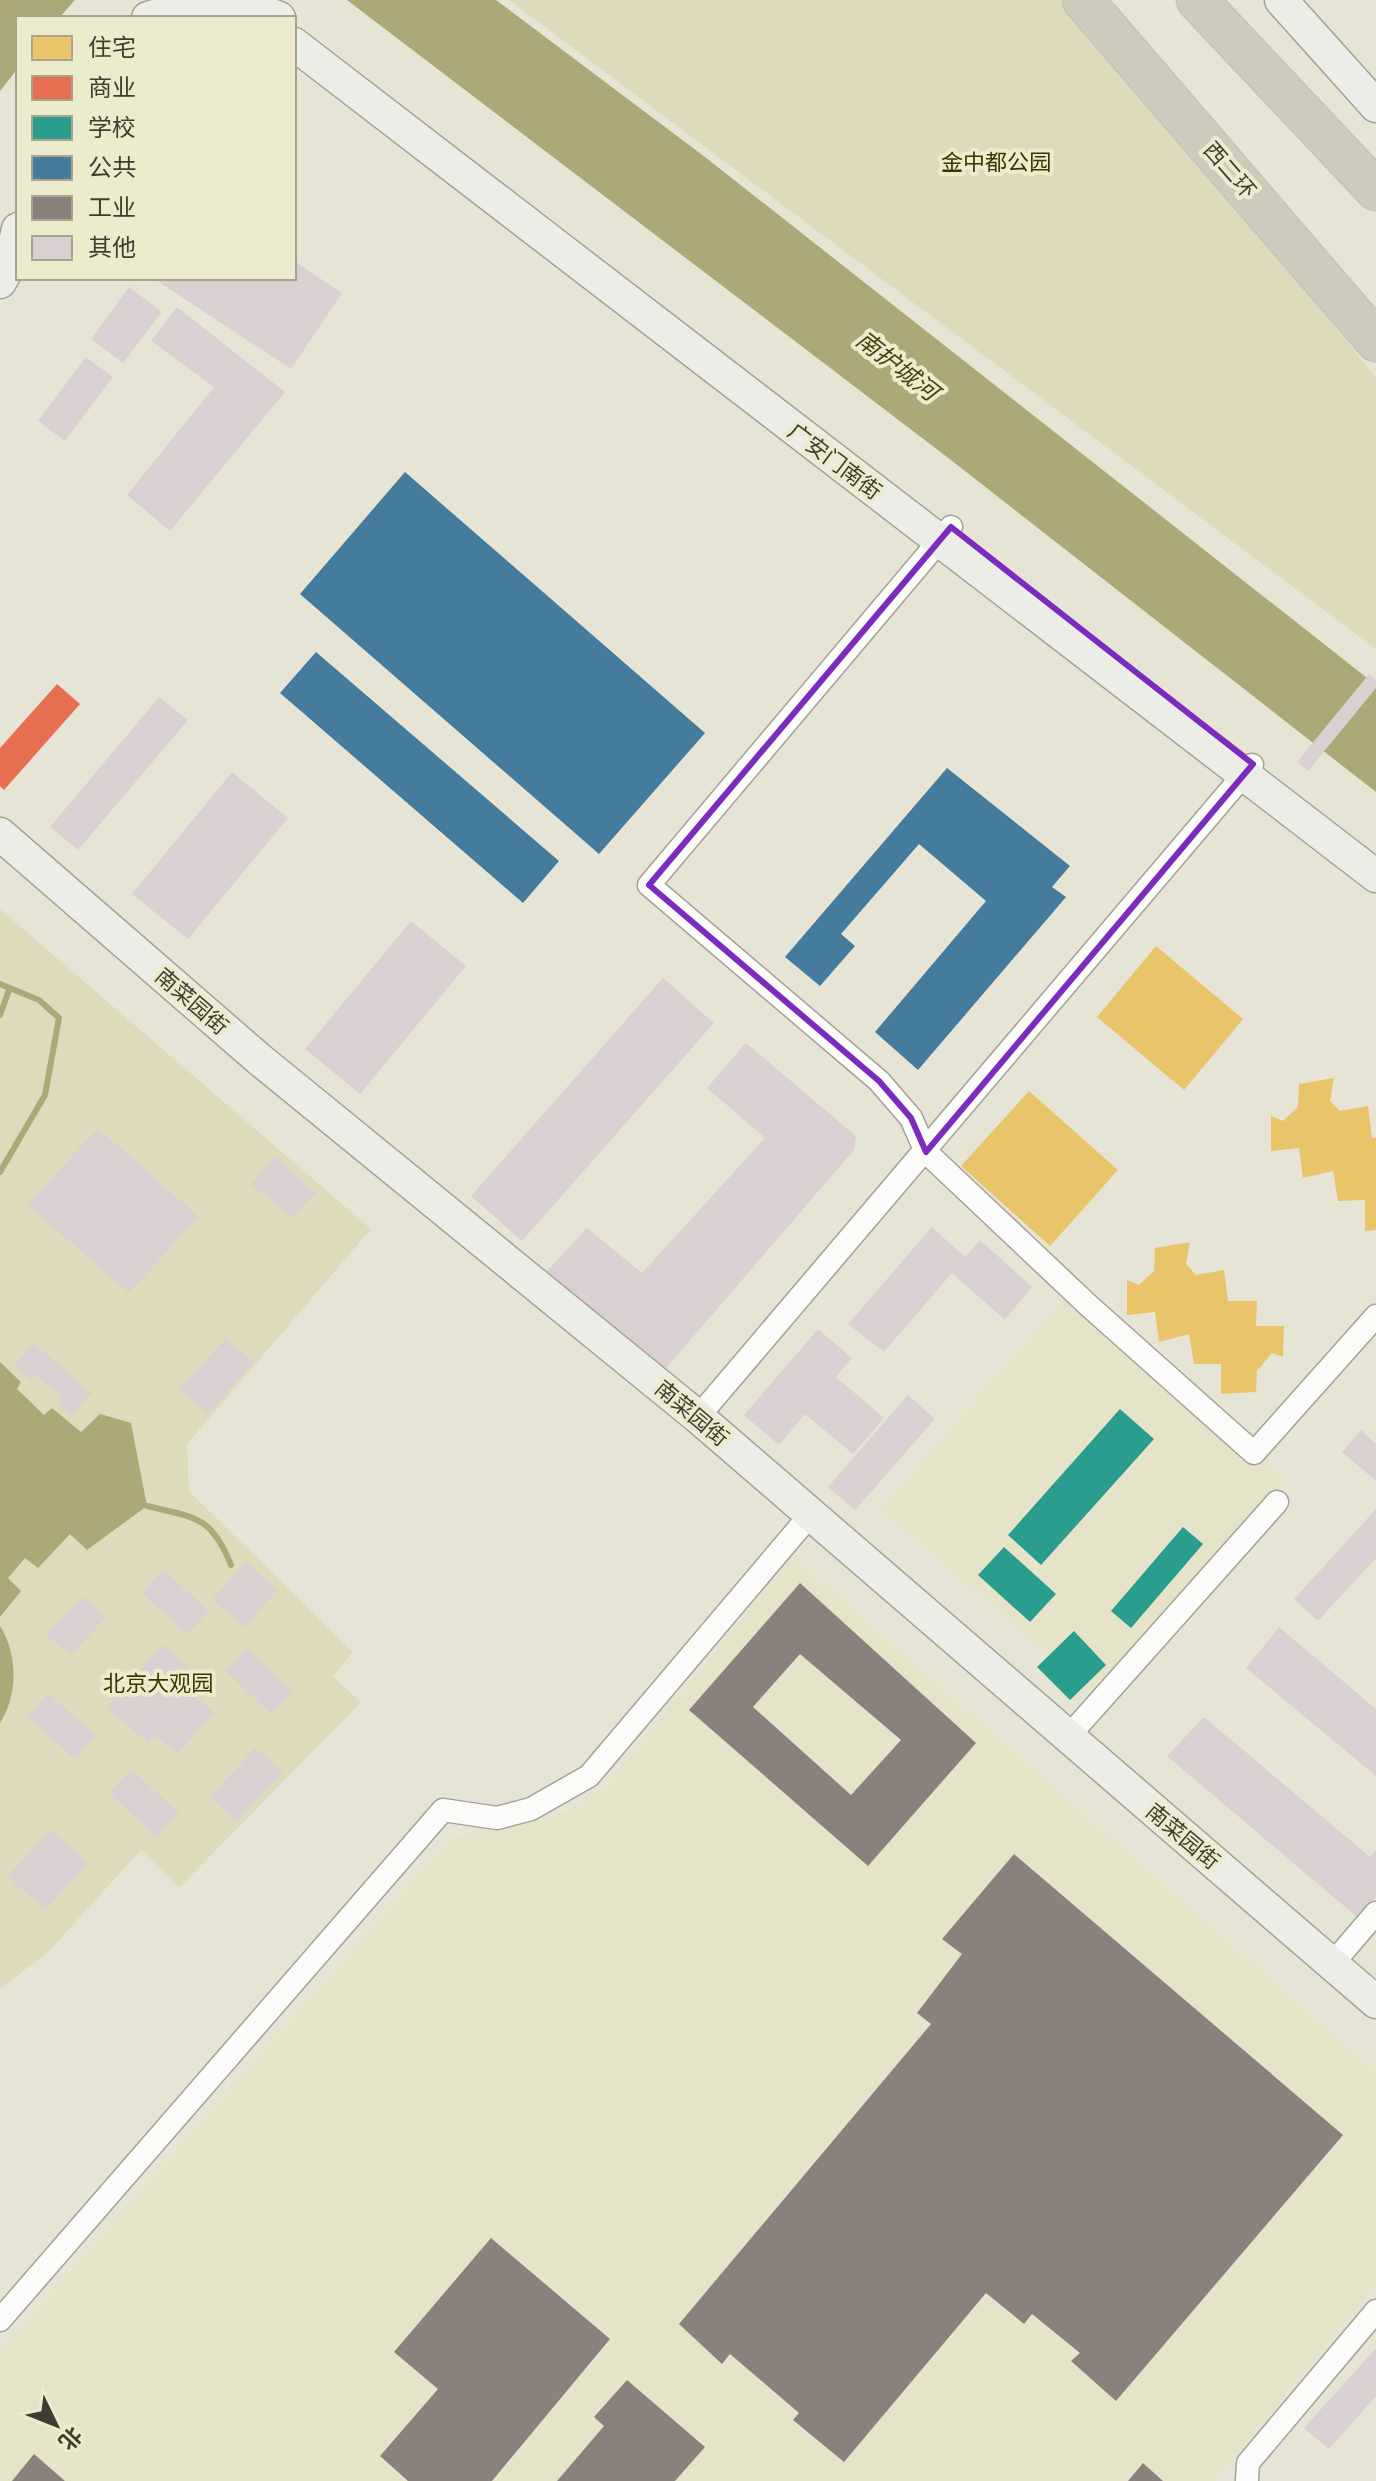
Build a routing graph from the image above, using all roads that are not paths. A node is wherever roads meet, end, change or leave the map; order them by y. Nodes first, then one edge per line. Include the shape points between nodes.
1 (1083, 0) edge
2 (1197, 0) edge
3 (1281, 0) edge
4 (185, 13) edge
5 (163, 16) edge
6 (213, 16) edge
7 (274, 16) edge
8 (296, 29) edge
9 (296, 46) edge
10 (1376, 106) edge
11 (1376, 190) edge
12 (16, 238) edge
13 (16, 277) edge
14 (0, 282) edge
15 (0, 303) edge
16 (1376, 341) edge
17 (946, 534) junction
18 (1248, 769) junction
19 (0, 834) edge
20 (1376, 858) edge
21 (1376, 876) edge
22 (926, 1152) junction
23 (1376, 1316) edge
24 (698, 1417) junction
25 (1277, 1502) dead end
26 (811, 1514) junction
27 (1067, 1738) junction
28 (1376, 1913) edge
29 (1333, 1963) junction
30 (1376, 2002) edge
31 (1376, 2311) edge
32 (0, 2320) edge
33 (1247, 2481) edge

1 - 16 highway, 西二环
2 - 11 highway
3 - 10 street
4 - 5 street
4 - 6 street
4 - 7 street via 246,6
8 - 17 street, 广安门南街
9 - 17 street, 广安门南街
12 - 14 street
13 - 15 street
17 - 18 street, 广安门南街
17 - 22 street via 649,885 879,1081 911,1118
18 - 20 street, 广安门南街
18 - 21 street, 广安门南街
18 - 22 street
19 - 24 street, 南菜园街 via 259,1059
22 - 23 street via 1254,1453
22 - 24 street
24 - 26 street, 南菜园街
25 - 27 street
26 - 27 street, 南菜园街
26 - 32 street via 589,1776 531,1809 497,1818 443,1810
27 - 29 street, 南菜园街
28 - 29 street
29 - 30 street, 南菜园街
31 - 33 street via 1248,2463

